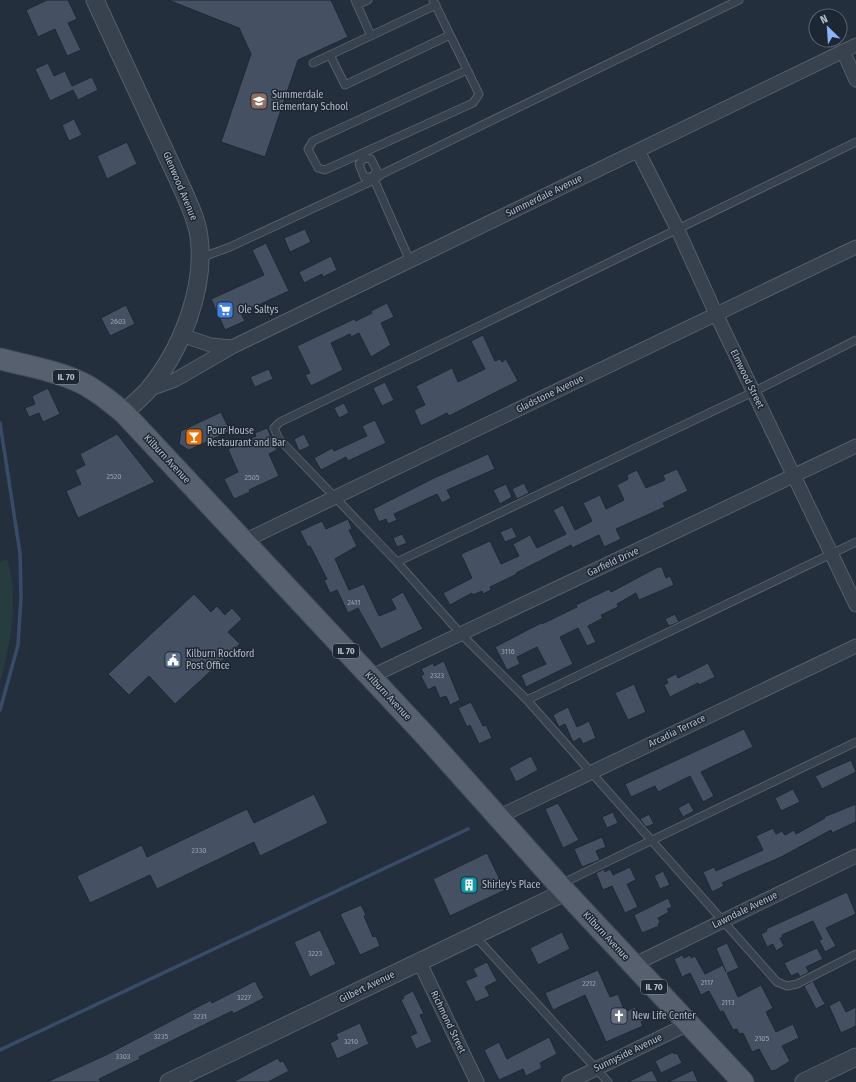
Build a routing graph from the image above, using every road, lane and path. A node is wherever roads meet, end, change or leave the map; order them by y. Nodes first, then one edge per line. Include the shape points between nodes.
1 (94, 0) edge
2 (368, 0) edge
3 (739, 0) edge
4 (356, 2) edge
5 (435, 3) edge
6 (450, 35) junction
7 (371, 36) junction
8 (856, 45) edge
9 (843, 52) junction
10 (330, 55) junction
11 (313, 63) dead end
12 (467, 70) junction
13 (856, 80) edge
14 (856, 142) edge
15 (638, 151) junction
16 (363, 156) junction
17 (373, 178) junction
18 (677, 228) junction
19 (856, 247) edge
20 (199, 258) junction
21 (410, 261) junction
22 (716, 314) junction
23 (182, 335) junction
24 (856, 340) edge
25 (232, 347) junction
26 (0, 359) edge
27 (148, 390) junction
28 (753, 392) junction
29 (124, 413) junction
30 (856, 446) edge
31 (793, 476) junction
32 (337, 497) junction
33 (244, 541) junction
34 (856, 542) edge
35 (831, 554) junction
36 (398, 562) junction
37 (856, 605) edge
38 (461, 634) junction
39 (856, 646) edge
40 (370, 677) junction
41 (527, 700) junction
42 (856, 742) edge
43 (590, 773) junction
44 (498, 818) junction
45 (650, 840) junction
46 (856, 856) edge
47 (562, 888) junction
48 (723, 921) junction
49 (474, 935) junction
50 (856, 954) edge
51 (419, 961) junction
52 (633, 965) junction
53 (688, 1024) junction
54 (855, 1060) edge
55 (596, 1069) junction
56 (169, 1082) edge
57 (477, 1082) edge
58 (569, 1082) edge
59 (608, 1082) edge
60 (743, 1082) edge
61 (804, 1082) edge

1 - 20 street, Glenwood Avenue via 194,217 199,237
2 - 4 lane
3 - 17 lane
4 - 7 lane
5 - 6 lane
5 - 7 lane
6 - 10 lane via 345,85
6 - 12 lane
7 - 10 lane
8 - 9 street, Summerdale Avenue
9 - 13 street
9 - 15 street, Summerdale Avenue
10 - 11 lane
12 - 16 lane via 479,94 473,103
12 - 16 lane via 313,140 308,149 318,168 325,170
14 - 18 lane
15 - 18 street, Elmwood Street
15 - 21 street, Summerdale Avenue
16 - 17 lane via 371,159 377,171
16 - 17 lane via 359,164 364,177
17 - 20 lane via 230,247
17 - 21 lane
18 - 22 street, Elmwood Street
18 - 32 lane via 276,424 274,429 279,439
19 - 22 street, Gladstone Avenue
20 - 23 street, Glenwood Avenue via 193,302
21 - 25 street, Summerdale Avenue
22 - 28 street, Elmwood Street
22 - 32 street, Gladstone Avenue
23 - 25 street via 212,345
23 - 27 street, Glenwood Avenue
24 - 28 lane
25 - 27 street, Summerdale Avenue via 175,380
26 - 29 main road, Kilburn Avenue / IL 70 via 84,384 104,396
27 - 29 street, Glenwood Avenue
28 - 31 street, Elmwood Street
28 - 36 lane
29 - 33 main road, Kilburn Avenue / IL 70
30 - 31 street, Garfield Drive
31 - 35 street, Elmwood Street
31 - 38 street, Garfield Drive
32 - 33 street, Gladstone Avenue
32 - 36 lane
33 - 40 main road, Kilburn Avenue / IL 70
34 - 35 lane
35 - 37 street, Elmwood Street
35 - 41 lane
36 - 38 lane
38 - 40 street, Garfield Drive
38 - 41 lane
39 - 43 street, Arcadia Terrace
40 - 44 main road, Kilburn Avenue / IL 70
41 - 43 lane
42 - 45 lane
43 - 44 street, Arcadia Terrace
43 - 45 lane
44 - 47 main road, Kilburn Avenue / IL 70
45 - 47 lane
45 - 48 lane
46 - 48 street, Lawndale Avenue
47 - 49 street, Gilbert Avenue
47 - 52 main road, Kilburn Avenue / IL 70
48 - 50 lane via 773,979 783,986 797,984
48 - 52 street, Lawndale Avenue
49 - 51 street, Gilbert Avenue
49 - 55 lane
51 - 56 street, Gilbert Avenue
51 - 57 street, Richmond Street
52 - 53 main road, Kilburn Avenue / IL 70
53 - 55 street, Sunnyside Avenue
53 - 60 main road, Kilburn Avenue / IL 70
54 - 61 street
55 - 58 street, Sunnyside Avenue
55 - 59 lane

